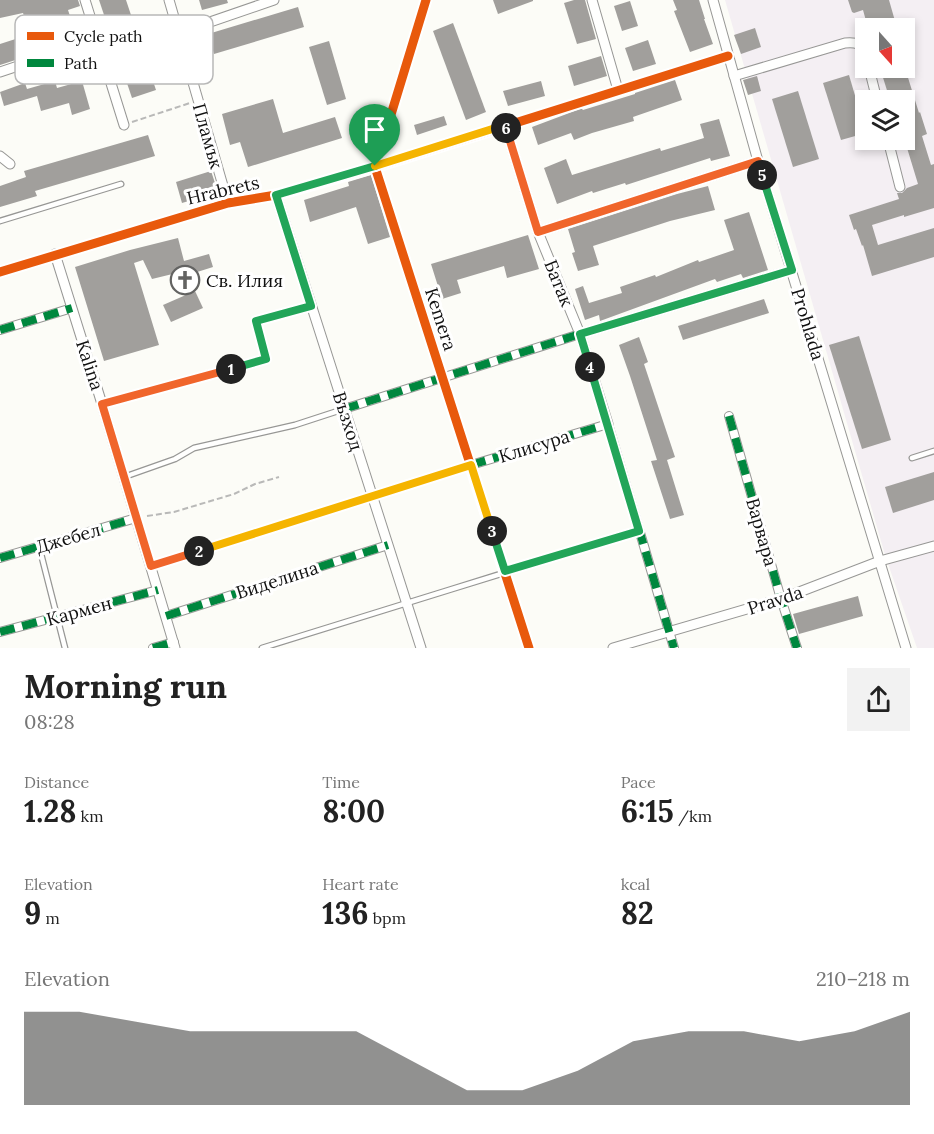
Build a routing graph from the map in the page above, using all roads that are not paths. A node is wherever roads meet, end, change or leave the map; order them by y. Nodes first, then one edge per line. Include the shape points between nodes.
1 (85, 0) edge
2 (169, 0) edge
3 (274, 0) edge
4 (426, 0) edge
5 (592, 0) edge
6 (713, 0) edge
7 (90, 15) edge
8 (173, 15) edge
9 (213, 21) edge
10 (855, 42) edge
11 (729, 56) junction
12 (15, 67) edge
13 (0, 72) edge
14 (734, 76) junction
15 (112, 84) edge
16 (193, 84) edge
17 (618, 90) junction
18 (124, 125) road end
19 (505, 125) junction
20 (891, 150) edge
21 (0, 156) edge
22 (758, 161) junction
23 (10, 164) dead end
24 (375, 166) junction
25 (121, 184) dead end
26 (900, 187) dead end
27 (276, 195) junction
28 (228, 203) junction
29 (0, 221) edge
30 (538, 232) junction
31 (55, 254) junction
32 (792, 270) junction
33 (0, 272) edge
34 (311, 306) junction
35 (72, 308) junction
36 (0, 330) edge
37 (580, 334) junction
38 (443, 378) junction
39 (102, 404) junction
40 (344, 409) junction
41 (729, 416) dead end
42 (608, 424) junction
43 (934, 451) edge
44 (912, 458) dead end
45 (471, 465) junction
46 (124, 477) junction
47 (372, 496) junction
48 (136, 518) junction
49 (639, 531) junction
50 (388, 545) junction
51 (39, 546) junction
52 (934, 546) edge
53 (0, 558) edge
54 (880, 561) junction
55 (151, 566) junction
56 (505, 571) junction
57 (158, 590) junction
58 (782, 599) junction
59 (407, 604) junction
60 (166, 616) junction
61 (57, 617) junction
62 (0, 632) edge
63 (669, 632) junction
64 (175, 645) edge
65 (65, 648) edge
66 (153, 648) edge
67 (262, 648) edge
68 (421, 648) edge
69 (530, 648) edge
70 (613, 648) edge
71 (674, 648) edge
72 (797, 648) edge
73 (906, 648) edge

1 - 7 street
2 - 8 street, Пламък
3 - 9 street
4 - 24 street
5 - 17 street
6 - 11 street, Prohlada
10 - 14 street
11 - 14 street, Prohlada
11 - 17 street, Hrabrets
12 - 13 street
14 - 22 street, Prohlada
15 - 18 street
16 - 28 street, Пламък
17 - 19 street, Hrabrets
19 - 24 street, Hrabrets
19 - 30 street, Батак
20 - 26 street
21 - 23 street
22 - 30 street
22 - 32 street, Prohlada
24 - 27 street, Hrabrets
24 - 38 street, Kemera
25 - 29 lane
27 - 28 street, Hrabrets
27 - 34 street, Възход
28 - 31 street, Hrabrets
30 - 37 street, Батак
31 - 33 street, Hrabrets
31 - 35 street, Kalina
32 - 37 street
32 - 54 street, Prohlada
34 - 39 street via 256,321 266,359
34 - 40 street, Възход
35 - 36 street
35 - 39 street, Kalina
37 - 38 street
37 - 42 street, Батак
38 - 40 street
38 - 45 street, Kemera
39 - 46 street, Kalina
40 - 46 lane via 295,425 194,447 175,459
40 - 47 street, Възход
41 - 58 street, Варвара
42 - 45 street, Клисура
42 - 49 street, Батак
43 - 44 lane
45 - 47 lane, Клисура
45 - 56 street, Kemera
46 - 48 street, Kalina
47 - 50 street, Възход
47 - 55 lane, Клисура
48 - 51 street, Джебел
48 - 55 street, Kalina
49 - 56 lane
49 - 63 street, Батак
50 - 59 street, Възход
50 - 60 street, Виделина
51 - 53 street, Джебел
51 - 61 lane
52 - 54 street, Pravda
54 - 58 street, Pravda
54 - 73 street, Prohlada
55 - 57 street, Kalina
56 - 59 lane
56 - 69 street, Kemera
57 - 60 street, Kalina
57 - 61 street, Кармен
58 - 63 street, Pravda
58 - 72 street, Варвара
59 - 67 lane
59 - 68 street, Възход
60 - 64 street, Kalina
61 - 62 street, Кармен
61 - 65 lane
63 - 70 street, Pravda
63 - 71 street, Батак
64 - 66 street

